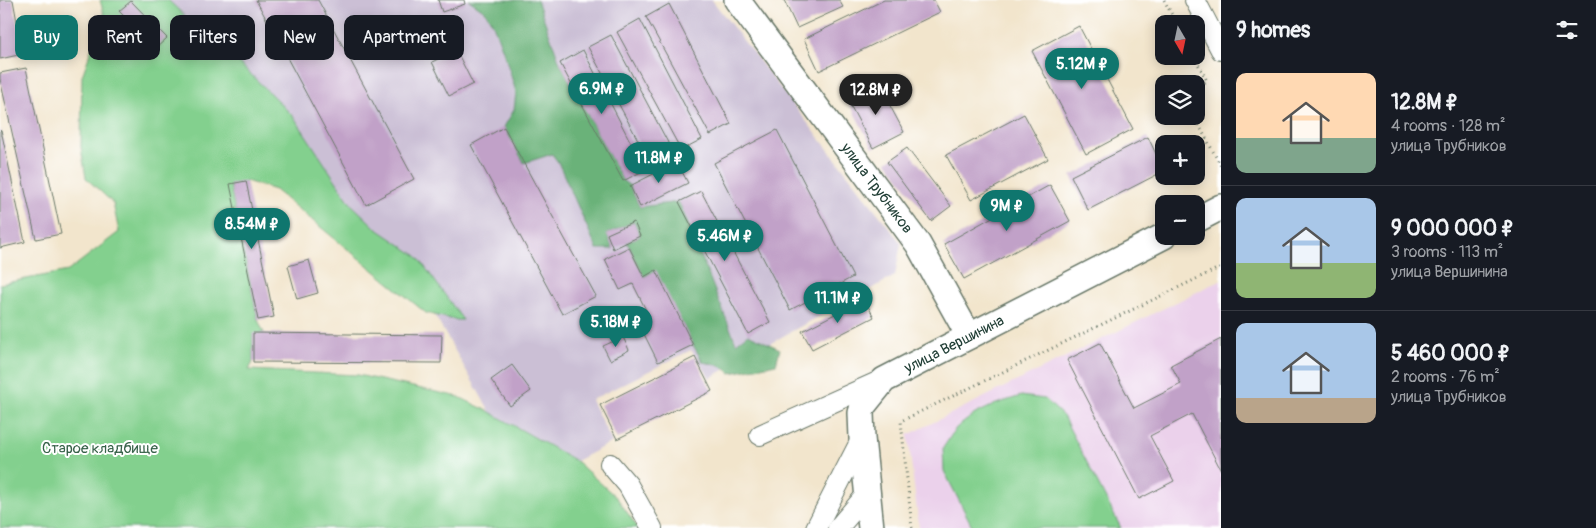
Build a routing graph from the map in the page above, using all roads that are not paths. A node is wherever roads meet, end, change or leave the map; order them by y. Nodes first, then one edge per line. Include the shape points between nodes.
1 (737, 0) edge
2 (1195, 0) edge
3 (1221, 50) edge
4 (1221, 207) edge
5 (1205, 215) edge
6 (1155, 241) edge
7 (969, 336) junction
8 (884, 380) junction
9 (760, 434) dead end
10 (862, 438) junction
11 (610, 464) dead end
12 (867, 494) junction
13 (652, 528) edge
14 (816, 528) edge
15 (838, 528) edge
16 (871, 528) edge

1 - 7 main road, улица Трубников via 918,244
2 - 3 street
4 - 5 main road
6 - 7 main road, улица Вершинина
7 - 8 main road, улица Вершинина
8 - 9 street
8 - 10 main road, улица Вершинина via 863,406
10 - 12 main road, улица Вершинина
10 - 14 street
11 - 13 street via 633,483
12 - 15 street
12 - 16 main road, улица Вершинина

